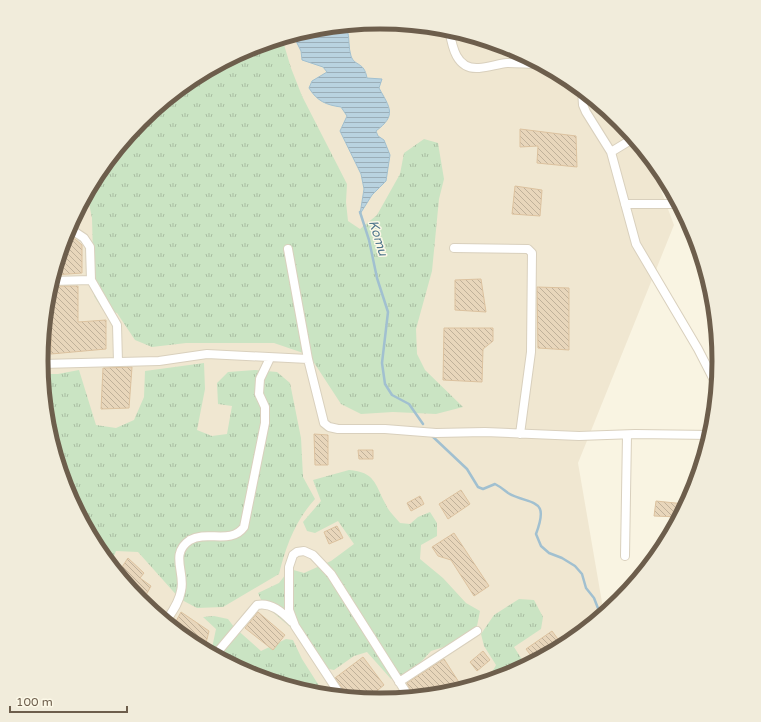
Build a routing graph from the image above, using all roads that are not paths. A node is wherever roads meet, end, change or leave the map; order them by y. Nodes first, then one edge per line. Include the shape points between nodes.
1 (450, 36) edge
2 (528, 64) edge
3 (583, 98) edge
4 (629, 141) edge
5 (611, 152) junction
6 (625, 204) junction
7 (673, 204) edge
8 (75, 232) edge
9 (454, 248) dead end
10 (288, 249) dead end
11 (91, 280) junction
12 (59, 281) edge
13 (270, 358) junction
14 (308, 359) junction
15 (118, 362) junction
16 (48, 364) edge
17 (712, 376) edge
18 (520, 434) junction
19 (627, 434) junction
20 (704, 435) edge
21 (625, 556) dead end
22 (169, 617) edge
23 (295, 626) junction
24 (477, 631) dead end
25 (218, 651) edge
26 (399, 682) junction
27 (337, 690) edge
28 (405, 692) edge

1 - 2 street via 453,50 459,61 468,67
3 - 5 street via 586,112
4 - 5 street
5 - 6 street
6 - 7 street
6 - 17 street via 636,244
8 - 11 street via 84,238 90,247
9 - 18 street via 528,249 532,253 531,352
10 - 14 street
11 - 12 street
11 - 15 street via 117,325
13 - 14 street
13 - 15 street via 207,354 159,361
13 - 22 street via 260,379 259,394 266,406 265,423 244,527 240,533 233,535 190,540 183,548 178,560 181,591
14 - 18 street via 324,423 329,427 436,433
15 - 16 street
18 - 19 street
19 - 20 street
19 - 21 street
23 - 25 street via 283,613 266,603 257,605
23 - 26 street via 289,610 289,567 293,555 304,551 313,555 337,582
23 - 27 street
24 - 26 street
26 - 28 street

